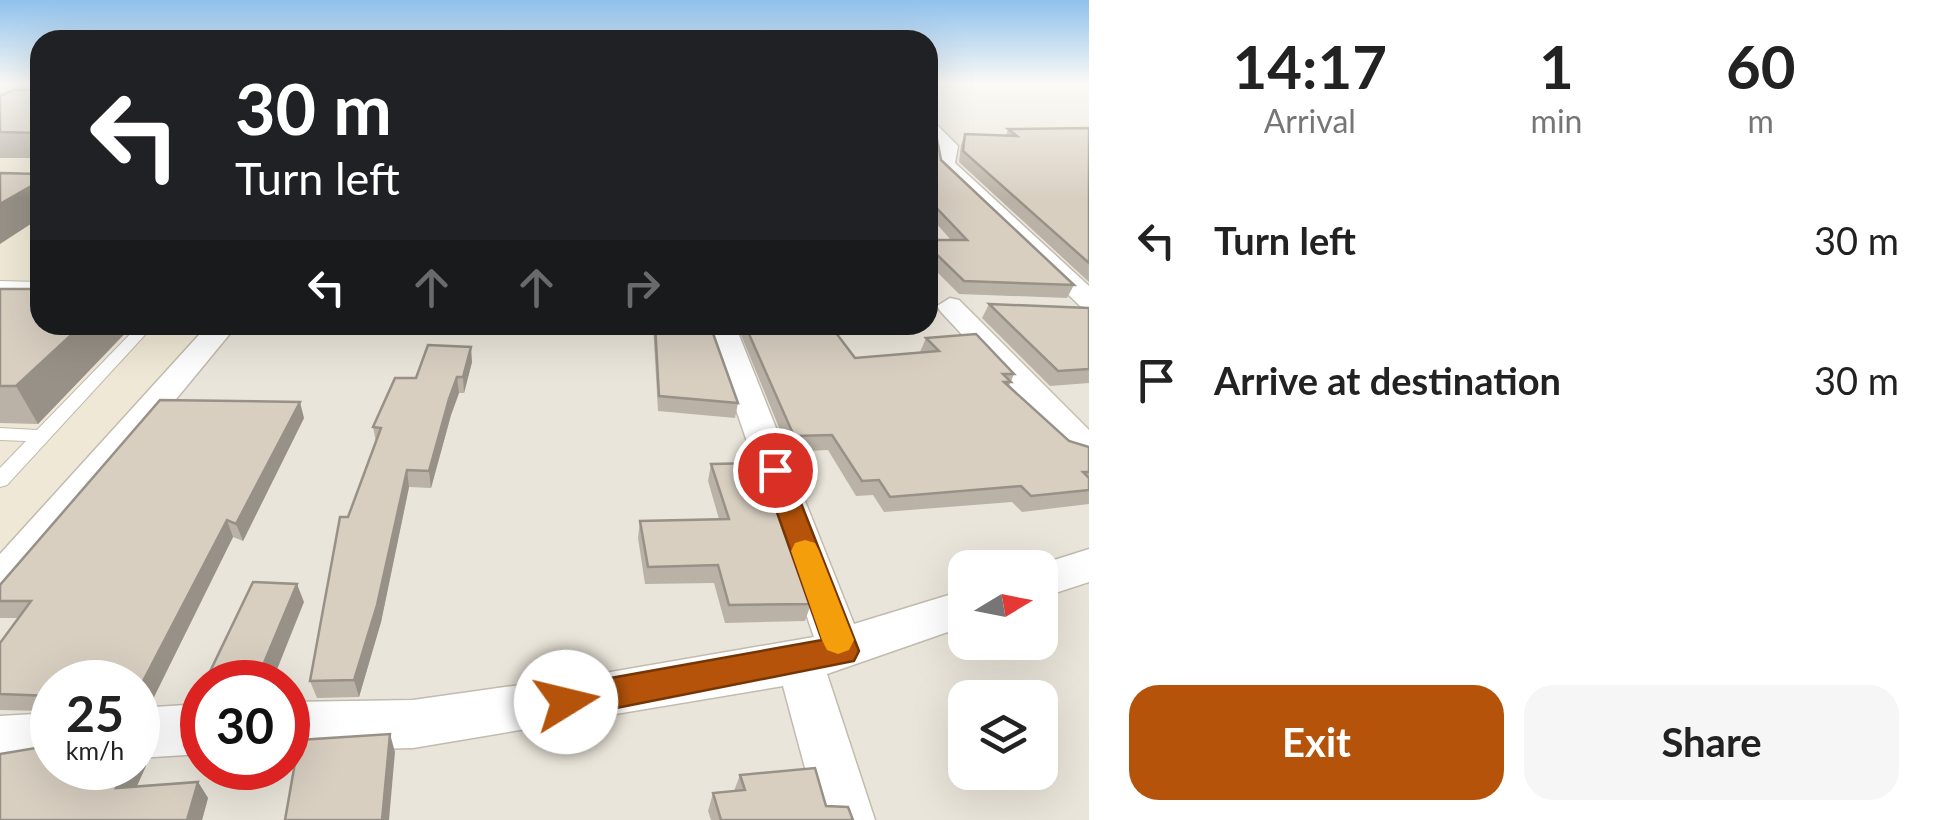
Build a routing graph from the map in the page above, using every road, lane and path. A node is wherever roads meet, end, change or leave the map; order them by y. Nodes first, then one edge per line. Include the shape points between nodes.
1 (938, 134) edge
2 (938, 157) edge
3 (938, 161) edge
4 (0, 284) edge
5 (30, 286) edge
6 (1089, 300) edge
7 (939, 305) edge
8 (989, 308) edge
9 (1058, 310) edge
10 (1089, 310) edge
11 (138, 335) edge
12 (214, 335) edge
13 (724, 335) edge
14 (0, 434) edge
15 (42, 436) junction
16 (1089, 450) edge
17 (0, 480) edge
18 (1089, 565) edge
19 (1058, 575) edge
20 (0, 583) edge
21 (948, 614) edge
22 (821, 656) junction
23 (310, 726) edge
24 (30, 739) edge
25 (0, 741) edge
26 (847, 820) edge

1 - 2 street via 950,152
3 - 6 street
4 - 5 lane
7 - 8 street
7 - 16 street
9 - 10 street
11 - 15 lane
12 - 20 street
13 - 22 street
14 - 15 lane
15 - 17 lane
18 - 19 street
21 - 22 street
22 - 23 street via 413,724
22 - 26 street
24 - 25 street

